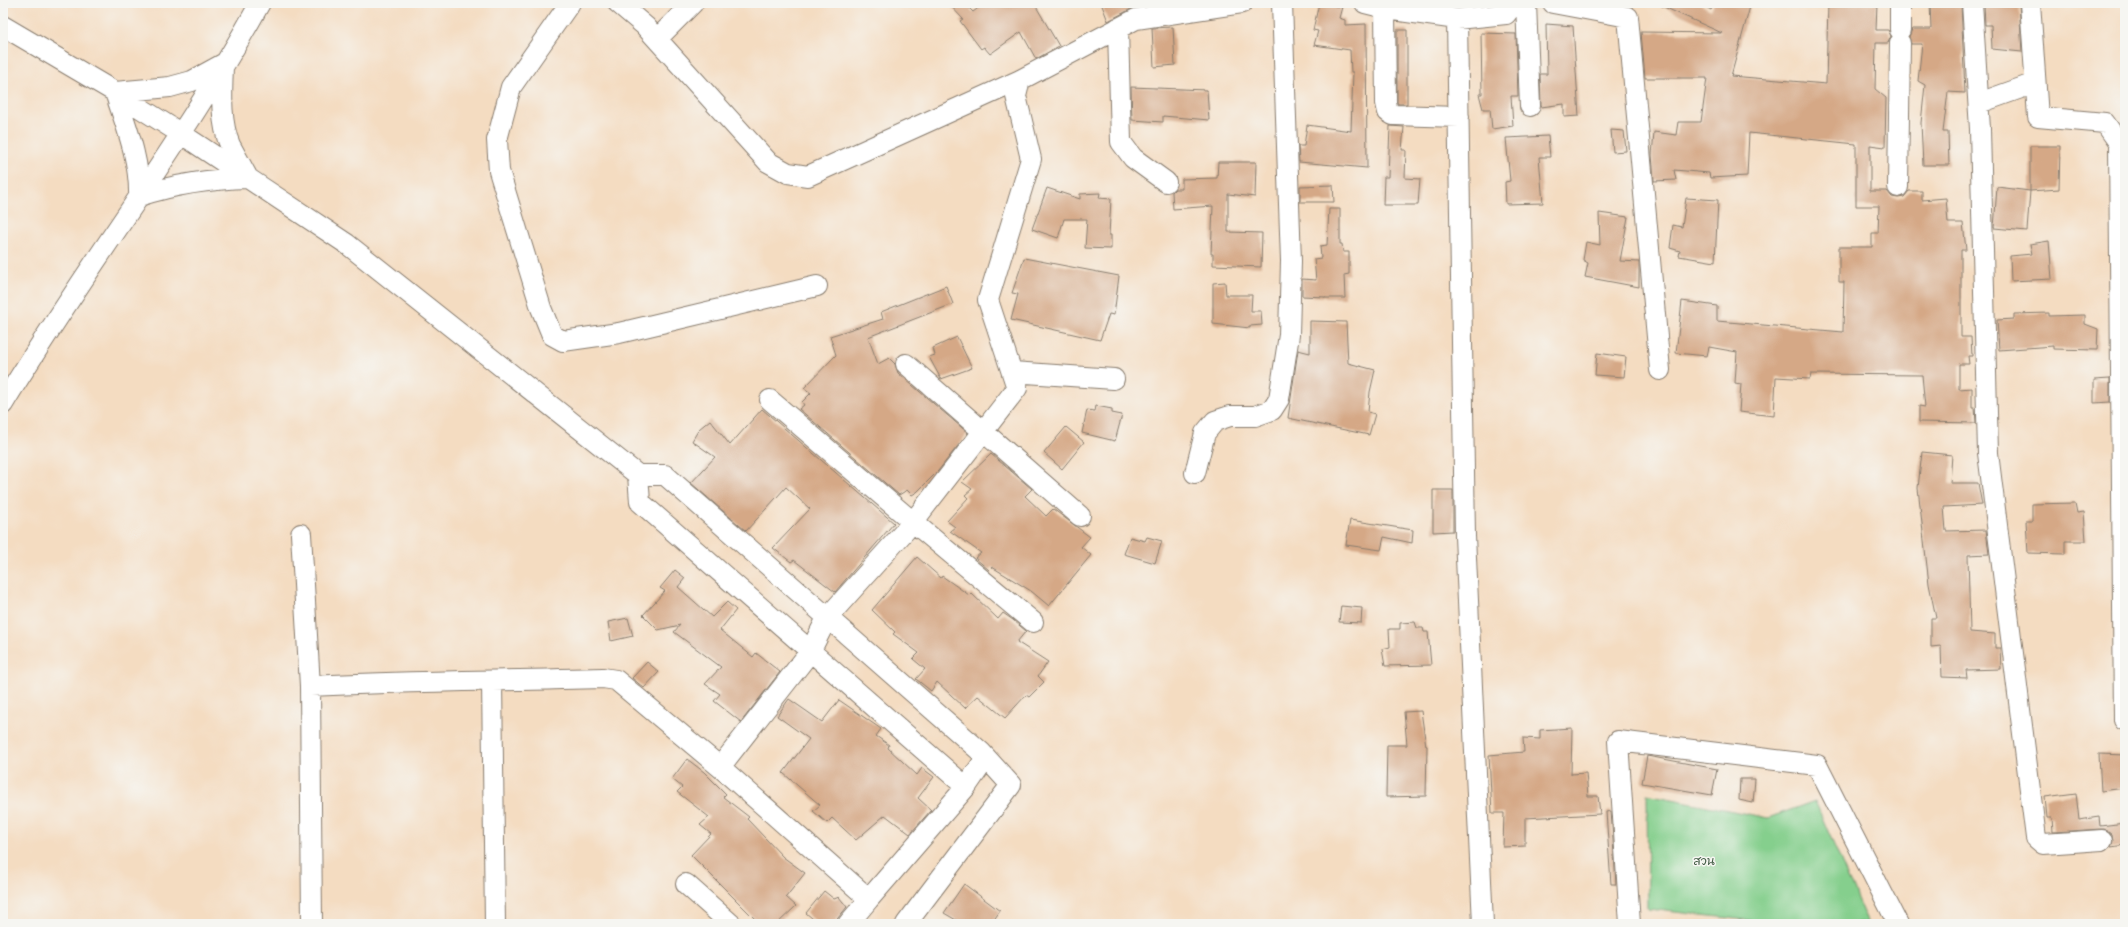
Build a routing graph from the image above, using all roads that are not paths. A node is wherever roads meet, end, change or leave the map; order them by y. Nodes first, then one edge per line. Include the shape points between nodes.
1 (260, 3) edge
2 (570, 3) edge
3 (618, 3) edge
4 (693, 3) edge
5 (1242, 3) edge
6 (1282, 3) edge
7 (1365, 3) edge
8 (1514, 3) edge
9 (1526, 3) edge
10 (1553, 3) edge
11 (1900, 3) edge
12 (1972, 3) edge
13 (2030, 3) edge
14 (1215, 4) edge
15 (1385, 8) junction
16 (1457, 19) junction
17 (3, 26) edge
18 (1118, 28) junction
19 (657, 39) junction
20 (224, 64) junction
21 (1020, 80) junction
22 (2035, 83) junction
23 (114, 92) junction
24 (1979, 103) junction
25 (1530, 106) dead end
26 (1459, 116) junction
27 (180, 133) junction
28 (248, 178) junction
29 (1166, 182) dead end
30 (1898, 187) dead end
31 (139, 196) junction
32 (817, 286) dead end
33 (2122, 306) edge
34 (906, 364) dead end
35 (1660, 370) dead end
36 (1012, 372) junction
37 (1114, 379) dead end
38 (770, 400) dead end
39 (3, 404) edge
40 (984, 431) junction
41 (1195, 473) dead end
42 (638, 475) junction
43 (1080, 516) dead end
44 (913, 522) junction
45 (301, 534) dead end
46 (827, 618) junction
47 (1033, 622) dead end
48 (810, 652) junction
49 (492, 681) junction
50 (310, 686) junction
51 (2124, 720) edge
52 (986, 758) junction
53 (720, 768) junction
54 (966, 787) junction
55 (2102, 840) dead end
56 (686, 884) dead end
57 (869, 899) junction
58 (312, 924) edge
59 (495, 924) edge
60 (731, 924) edge
61 (848, 924) edge
62 (906, 924) edge
63 (1483, 924) edge
64 (1630, 924) edge
65 (1898, 924) edge

1 - 20 street
2 - 32 street via 511,87 497,140 499,171 540,308 552,335 563,341 619,333
3 - 19 street
4 - 19 street
5 - 14 street
6 - 41 street via 1291,261 1289,335 1279,399 1272,410 1255,416 1230,416 1215,421 1205,433
7 - 15 street
8 - 16 street via 1506,14
9 - 25 street
10 - 35 street via 1628,17
11 - 30 street
12 - 24 street
13 - 22 street
14 - 18 street via 1136,19
15 - 16 street
15 - 26 street via 1388,112 1393,115
16 - 26 street
17 - 23 street
18 - 21 street
18 - 29 street via 1121,142 1133,158
19 - 21 street via 768,162 788,173 808,176
20 - 23 street via 192,82 170,87
20 - 27 street
20 - 28 street via 222,90 226,130 230,144
21 - 36 street via 1016,96 1031,159 988,300
22 - 24 street
22 - 33 street via 2038,117 2105,122 2119,144
23 - 27 street
23 - 31 street via 135,156 140,178
24 - 55 street via 1988,453 2036,838 2043,844
26 - 63 street via 1465,536
27 - 28 street
27 - 31 street
28 - 31 street via 192,182
28 - 42 street via 347,244
31 - 39 street
33 - 51 street
34 - 40 street
36 - 37 street
36 - 40 street via 1017,388
38 - 44 street
40 - 43 street
40 - 44 street
42 - 46 street via 665,475
42 - 48 street via 640,502
44 - 46 street
44 - 47 street
45 - 50 street
46 - 48 street
46 - 52 street
48 - 53 street
48 - 54 street
49 - 50 street via 402,681
49 - 53 street via 603,678 616,680
49 - 59 street
50 - 58 street
52 - 54 street
52 - 62 street via 1011,785
53 - 57 street
54 - 57 street
56 - 60 street
57 - 61 street
64 - 65 street via 1618,741 1816,765

